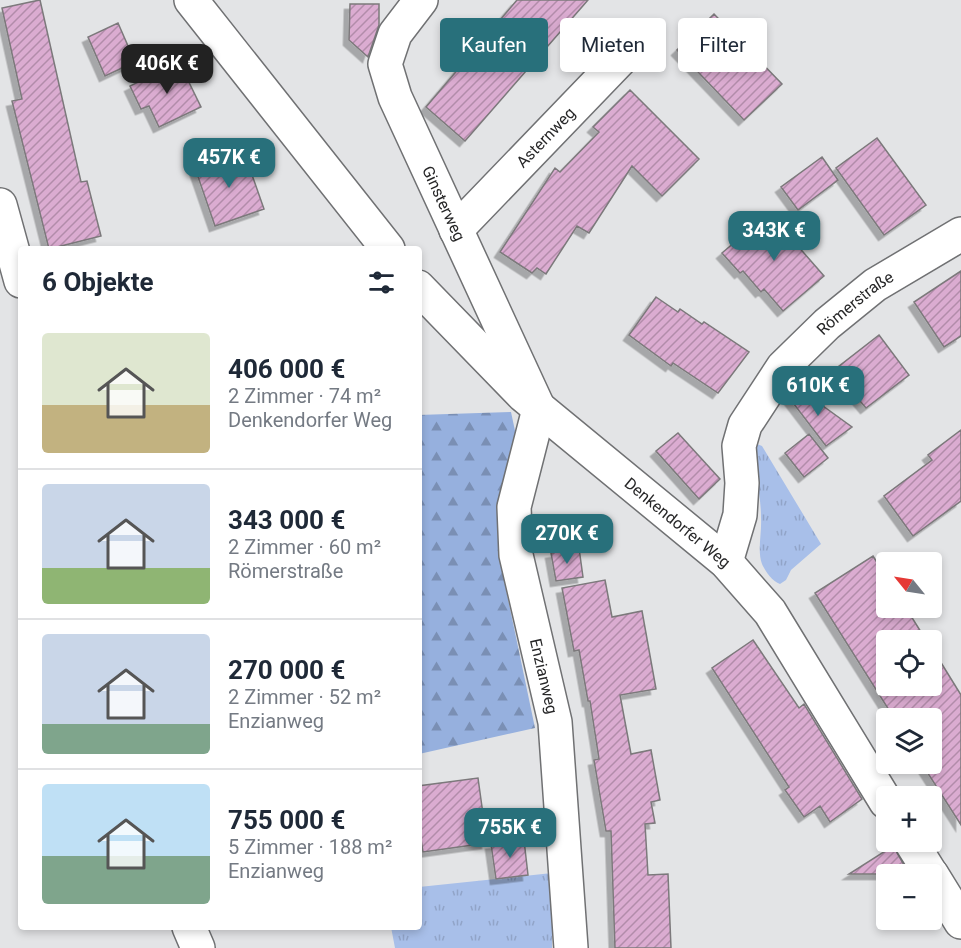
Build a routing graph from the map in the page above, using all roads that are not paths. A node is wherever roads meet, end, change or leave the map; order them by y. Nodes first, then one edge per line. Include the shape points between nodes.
1 (191, 0) edge
2 (421, 0) edge
3 (608, 72) edge
4 (0, 205) edge
5 (456, 230) junction
6 (961, 234) edge
7 (386, 246) edge
8 (18, 270) edge
9 (422, 291) edge
10 (539, 409) junction
11 (726, 561) junction
12 (876, 786) edge
13 (942, 892) edge
14 (961, 922) edge
15 (190, 930) edge
16 (198, 948) edge
17 (570, 948) edge

1 - 7 street
2 - 5 street, Ginsterweg via 395,34 385,64 395,97
3 - 5 street, Asternweg
4 - 8 street
5 - 10 street, Ginsterweg
6 - 11 street, Römerstraße via 875,285 783,367 745,425 739,446 740,515
9 - 10 street, Denkendorfer Weg
10 - 11 street, Denkendorfer Weg
10 - 17 street, Enzianweg via 514,507 516,555 555,722
11 - 12 street, Denkendorfer Weg via 770,612
13 - 14 street
15 - 16 street

